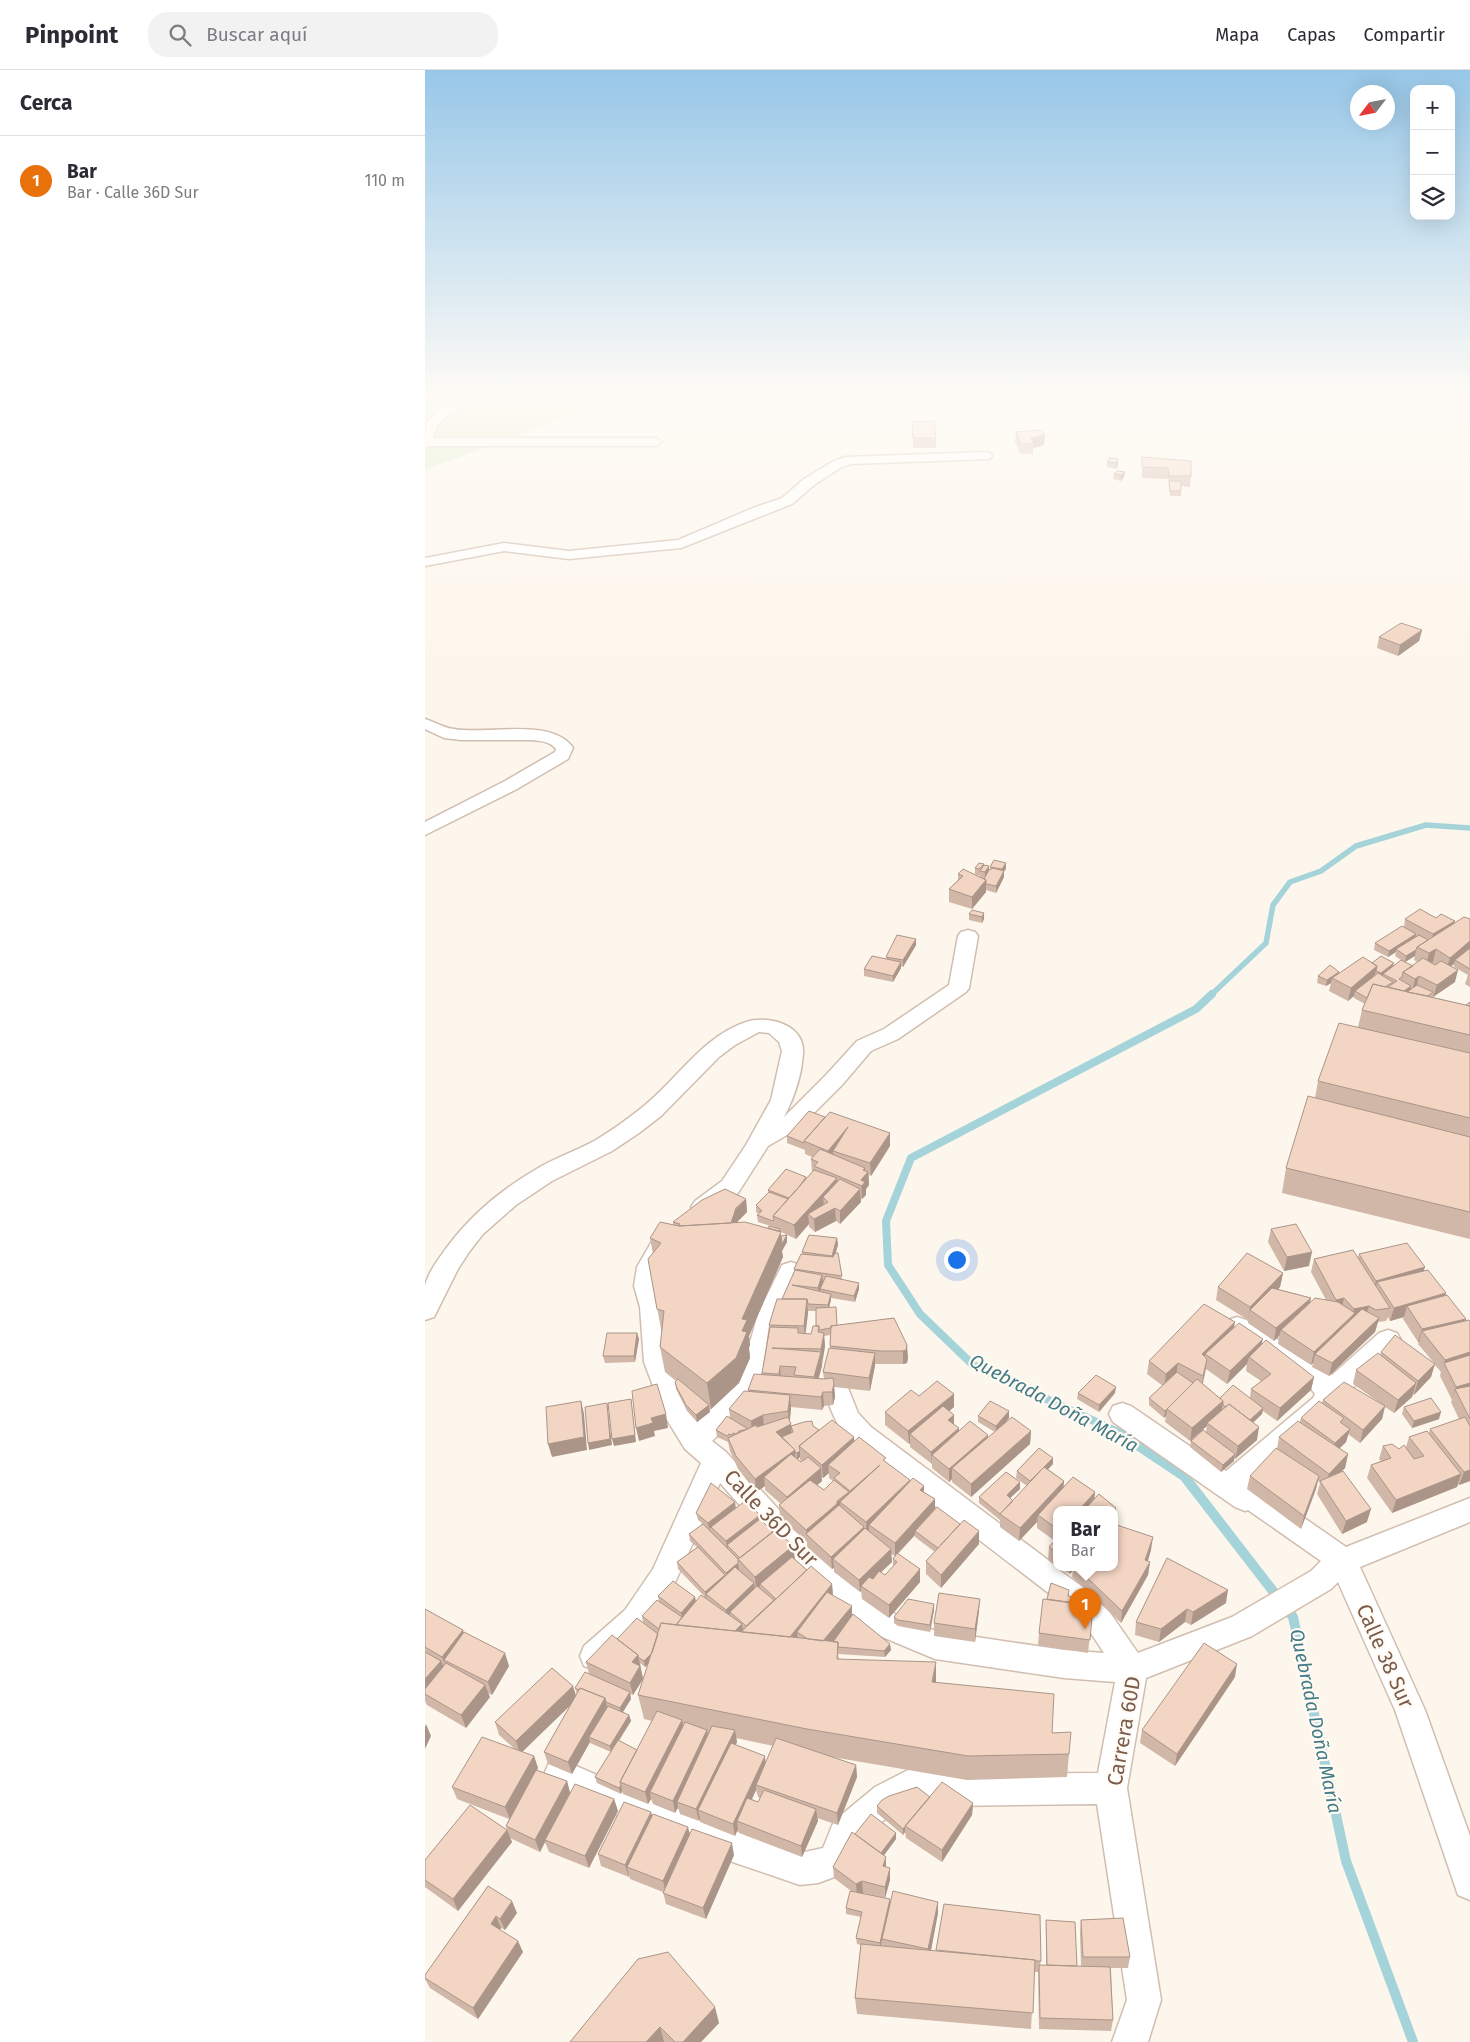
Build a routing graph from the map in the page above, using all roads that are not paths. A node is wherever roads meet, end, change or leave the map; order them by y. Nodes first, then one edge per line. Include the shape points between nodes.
1 (805, 485) edge
2 (425, 562) edge
3 (425, 724) edge
4 (425, 830) edge
5 (968, 936) dead end
6 (759, 1142) junction
7 (791, 1271) dead end
8 (425, 1310) edge
9 (1221, 1318) edge
10 (1388, 1340) edge
11 (1328, 1394) junction
12 (839, 1395) dead end
13 (1122, 1414) dead end
14 (694, 1442) junction
15 (717, 1460) junction
16 (1470, 1510) edge
17 (1334, 1568) junction
18 (595, 1656) edge
19 (1132, 1669) junction
20 (560, 1774) dead end
21 (1111, 1788) junction
22 (1470, 1883) edge
23 (1130, 2042) edge

1 - 2 street via 787,501 681,544 569,555 504,547
3 - 4 street via 450,734 551,738 559,740 565,748 562,755 511,785
5 - 6 street via 959,988 891,1034 864,1046 791,1122
6 - 8 street via 783,1100 793,1058 789,1040 780,1030 768,1025 752,1027 728,1040 631,1128 544,1175 503,1203 475,1228 461,1246 440,1277
6 - 14 street, Calle 36D Sur via 730,1188 680,1223 659,1246 649,1267 645,1286 652,1307 657,1362 673,1407
7 - 14 street via 734,1404
9 - 11 street via 1315,1375
10 - 11 street
11 - 17 street via 1322,1406 1237,1477 1243,1491
12 - 19 street via 844,1413 862,1435 1091,1609
13 - 17 street
14 - 15 street, Calle 36D Sur
15 - 18 street via 663,1578 635,1618
15 - 19 street, Calle 36D Sur via 794,1546 844,1592 890,1627 935,1645 1064,1664
16 - 17 street, Carrera 60D
17 - 19 street, Carrera 60D via 1242,1627
17 - 22 street, Calle 38 Sur via 1410,1710
19 - 21 street, Carrera 60D
20 - 21 street via 717,1841 800,1869 836,1860 845,1832 886,1798 912,1784 949,1790
21 - 23 street, Carrera 60D via 1144,2000

